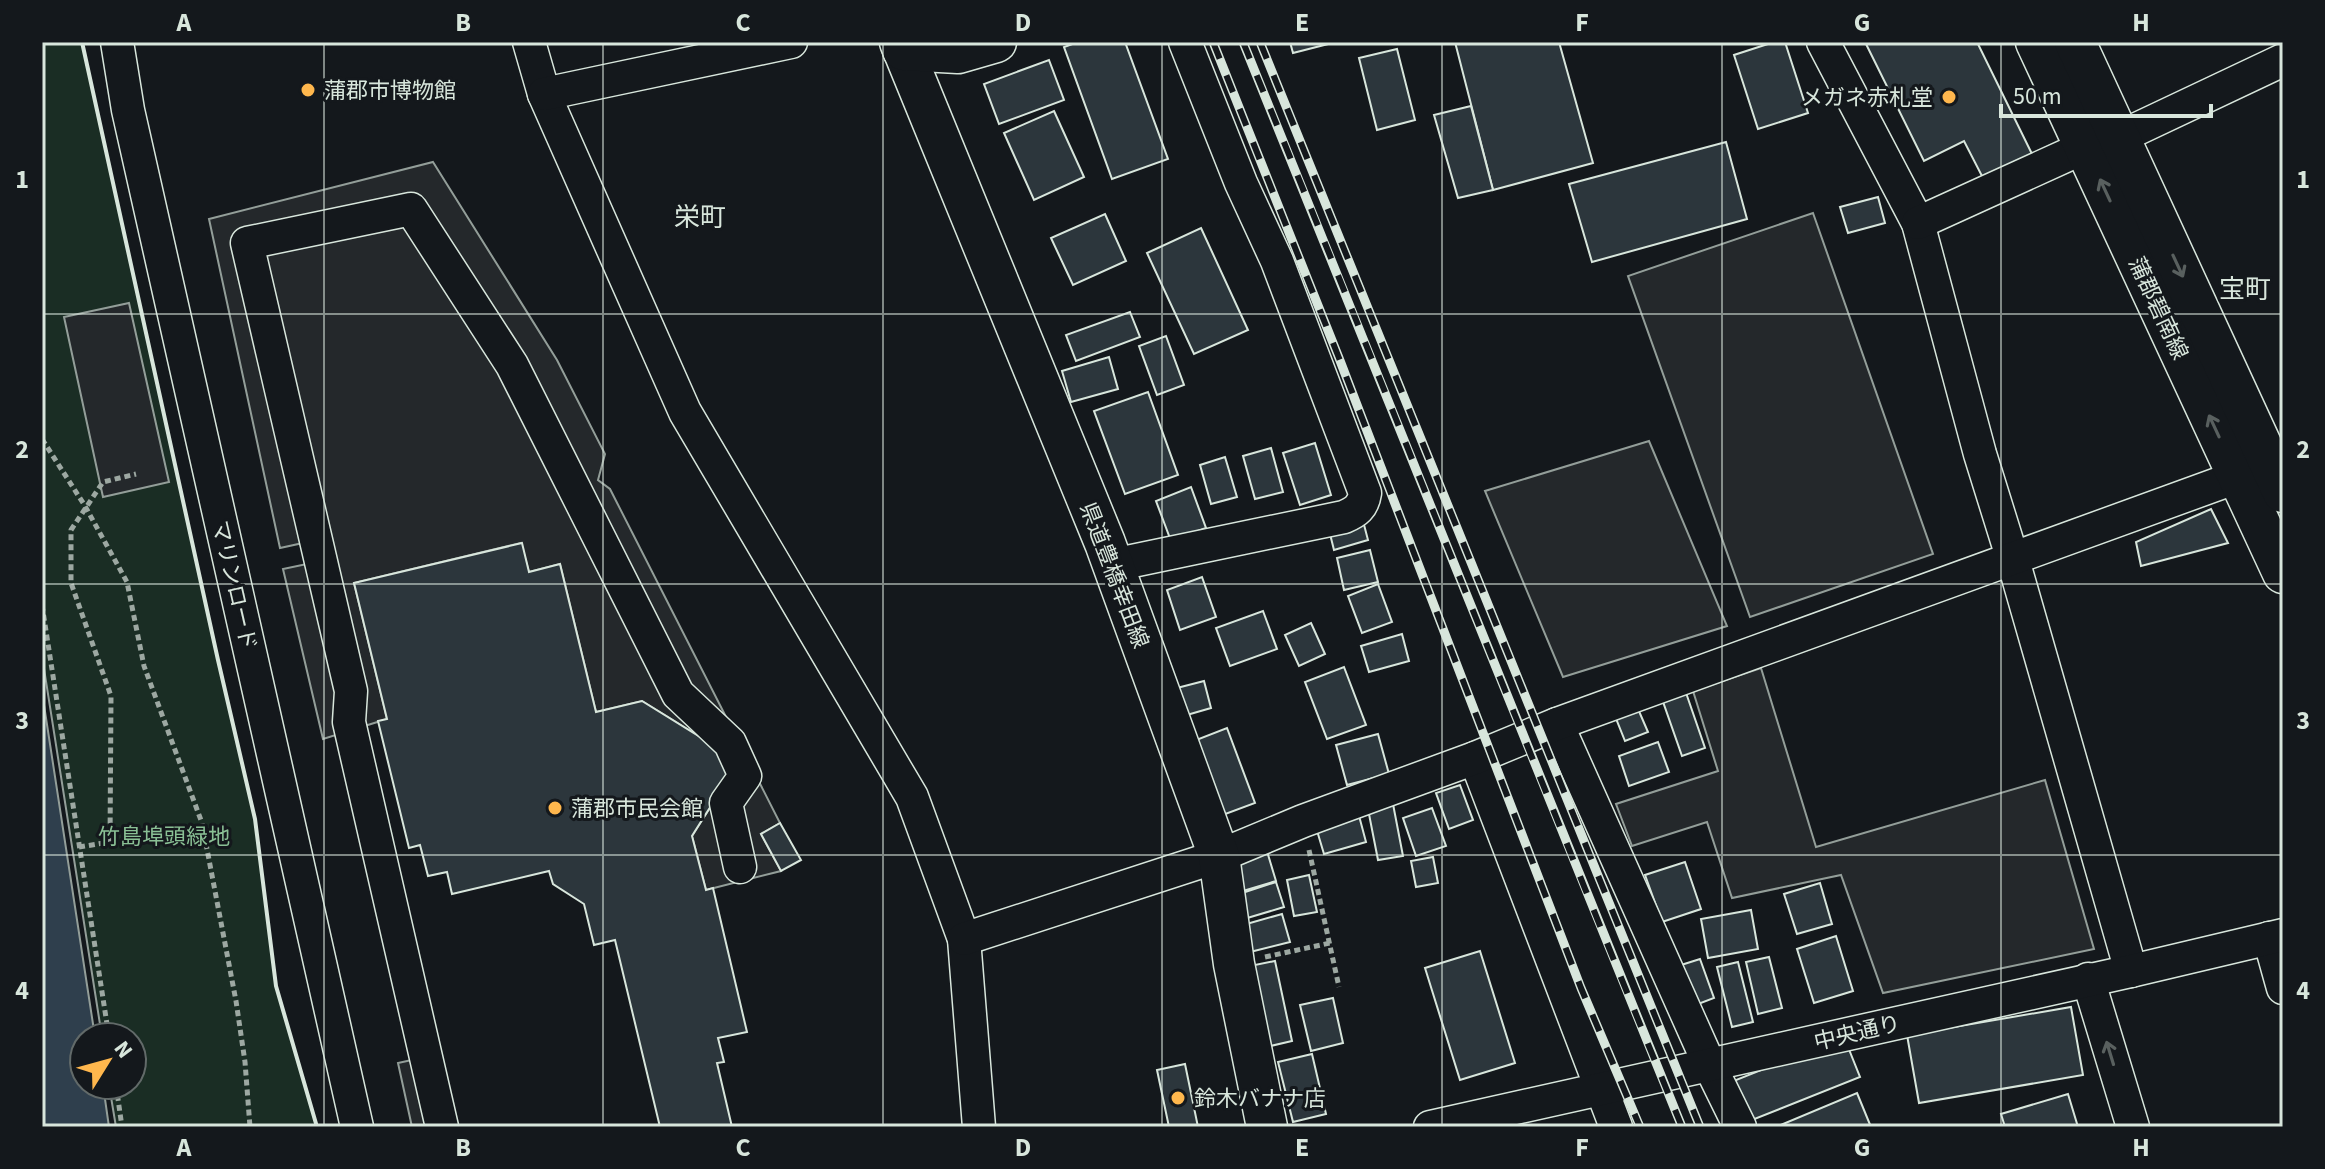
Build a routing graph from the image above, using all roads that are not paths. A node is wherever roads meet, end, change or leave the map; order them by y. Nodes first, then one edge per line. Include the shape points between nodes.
1 (117, 42) edge
2 (529, 42) edge
3 (791, 42) edge
4 (996, 42) edge
5 (1185, 42) edge
6 (1823, 42) edge
7 (2036, 42) edge
8 (2075, 42) edge
9 (902, 44) edge
10 (2283, 60) edge
11 (544, 94) junction
12 (2102, 142) junction
13 (1918, 223) junction
14 (2269, 476) edge
15 (2013, 560) junction
16 (1113, 565) junction
17 (2283, 573) edge
18 (1557, 724) junction
19 (1475, 758) junction
20 (1219, 856) junction
21 (740, 867) dead end
22 (2276, 936) edge
23 (964, 939) junction
24 (2131, 971) junction
25 (2088, 979) junction
26 (2283, 988) edge
27 (1710, 1066) junction
28 (1603, 1089) junction
29 (357, 1127) edge
30 (442, 1127) edge
31 (979, 1127) edge
32 (1267, 1127) edge
33 (1430, 1127) edge
34 (1616, 1127) edge
35 (1740, 1127) edge
36 (2133, 1127) edge

1 - 29 street, マリンロード
2 - 11 street
3 - 11 street
4 - 9 main road via 958,53
5 - 16 street via 1283,275 1365,493 1364,503 1344,517
6 - 13 street
7 - 12 main road, 蒲郡碧南線
8 - 12 main road, 蒲郡碧南線
9 - 16 main road, 県道豊橋幸田線
10 - 12 street
11 - 23 street via 685,412 912,797
12 - 13 street
12 - 14 main road, 蒲郡碧南線
13 - 15 street
14 - 15 street
14 - 17 main road, 蒲郡碧南線
15 - 18 street
15 - 24 street
16 - 20 main road, 県道豊橋幸田線
18 - 19 street
18 - 27 street
19 - 20 street
19 - 28 street
20 - 23 street
20 - 32 main road, 県道豊橋幸田線 via 1234,964
21 - 30 street via 726,803 745,776 730,743 678,694 512,365 411,209 247,243 351,691 349,722
22 - 24 street, 中央通り
22 - 26 street
23 - 31 street
24 - 25 street, 中央通り
25 - 27 street, 中央通り
36 -> 25 street
27 - 28 street, 中央通り
27 - 35 street
28 - 33 street, 中央通り
28 - 34 street

